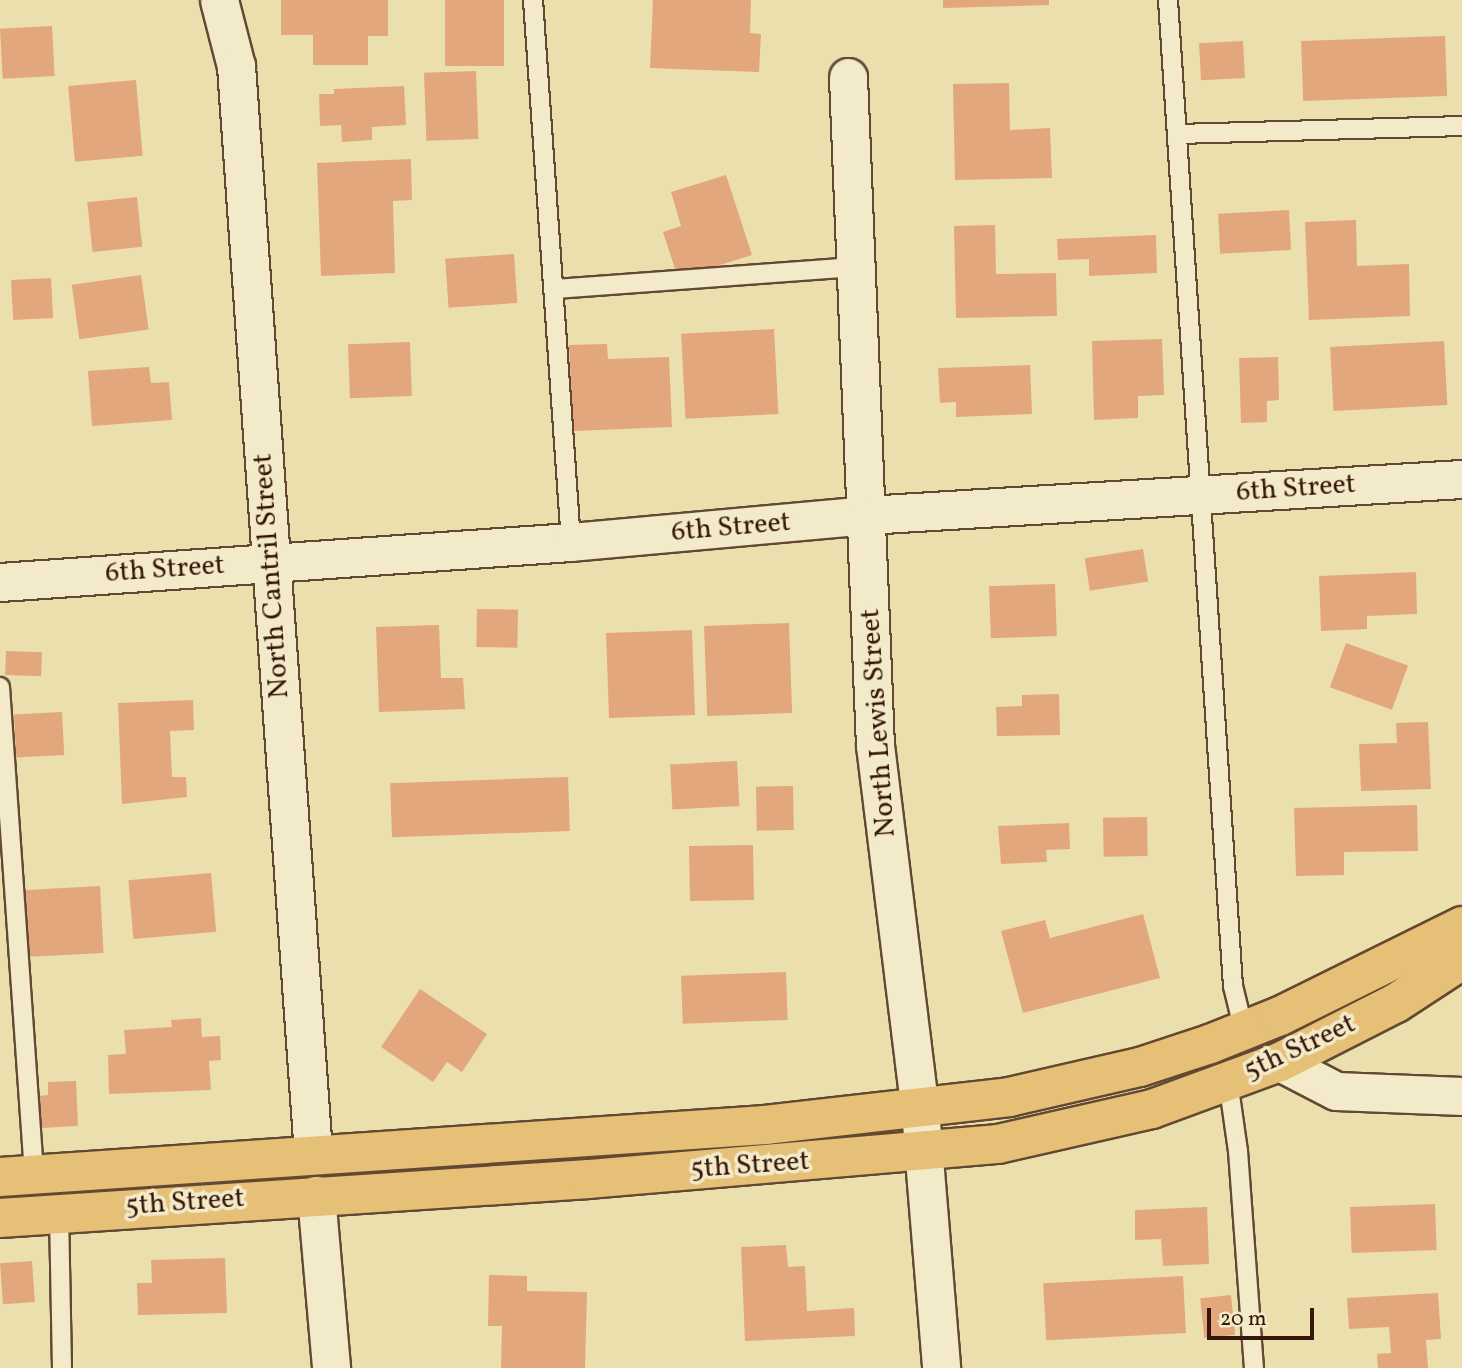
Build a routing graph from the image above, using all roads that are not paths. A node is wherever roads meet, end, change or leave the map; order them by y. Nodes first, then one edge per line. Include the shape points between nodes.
1 (219, 0) edge
2 (533, 0) edge
3 (1168, 0) edge
4 (849, 77) dead end
5 (1462, 126) edge
6 (1177, 134) junction
7 (856, 267) junction
8 (554, 289) junction
9 (1462, 479) edge
10 (1199, 495) junction
11 (866, 515) junction
12 (571, 542) junction
13 (271, 562) junction
14 (0, 582) edge
15 (0, 687) edge
16 (1462, 926) edge
17 (1462, 960) edge
18 (1244, 1031) junction
19 (1280, 1062) junction
20 (1228, 1081) junction
21 (1462, 1096) edge
22 (920, 1110) junction
23 (924, 1153) junction
24 (313, 1154) junction
25 (17, 1175) edge
26 (316, 1195) junction
27 (59, 1212) junction
28 (0, 1218) edge
29 (62, 1368) edge
30 (331, 1368) edge
31 (941, 1368) edge
32 (1254, 1368) edge

1 - 13 street, North Cantril Street via 236,66
2 - 8 lane
3 - 6 lane
4 - 7 street, North Lewis Street
5 - 6 lane
6 - 10 lane
7 - 8 lane
7 - 11 street, North Lewis Street
8 - 12 lane
9 - 10 street, 6th Street
10 - 11 street, 6th Street
10 - 18 lane via 1233,986
11 - 12 street, 6th Street
11 - 22 street, North Lewis Street via 875,745
12 - 13 street, 6th Street
13 - 14 street, 6th Street
13 - 24 street, North Cantril Street
15 - 25 lane
16 - 18 main road, 5th Street
17 - 19 main road, 5th Street via 1406,998
18 - 22 main road, 5th Street via 1074,1084
19 - 20 main road, 5th Street
19 - 21 street via 1336,1091
20 - 23 main road, 5th Street via 1152,1109 1081,1127
20 - 32 lane via 1238,1151
22 - 23 street, North Lewis Street
22 - 24 main road, 5th Street via 765,1125
23 - 26 main road, 5th Street
23 - 31 street, North Lewis Street
24 - 25 main road, 5th Street
26 - 27 main road, 5th Street
26 - 30 street
27 - 28 main road, 5th Street
27 - 29 lane

